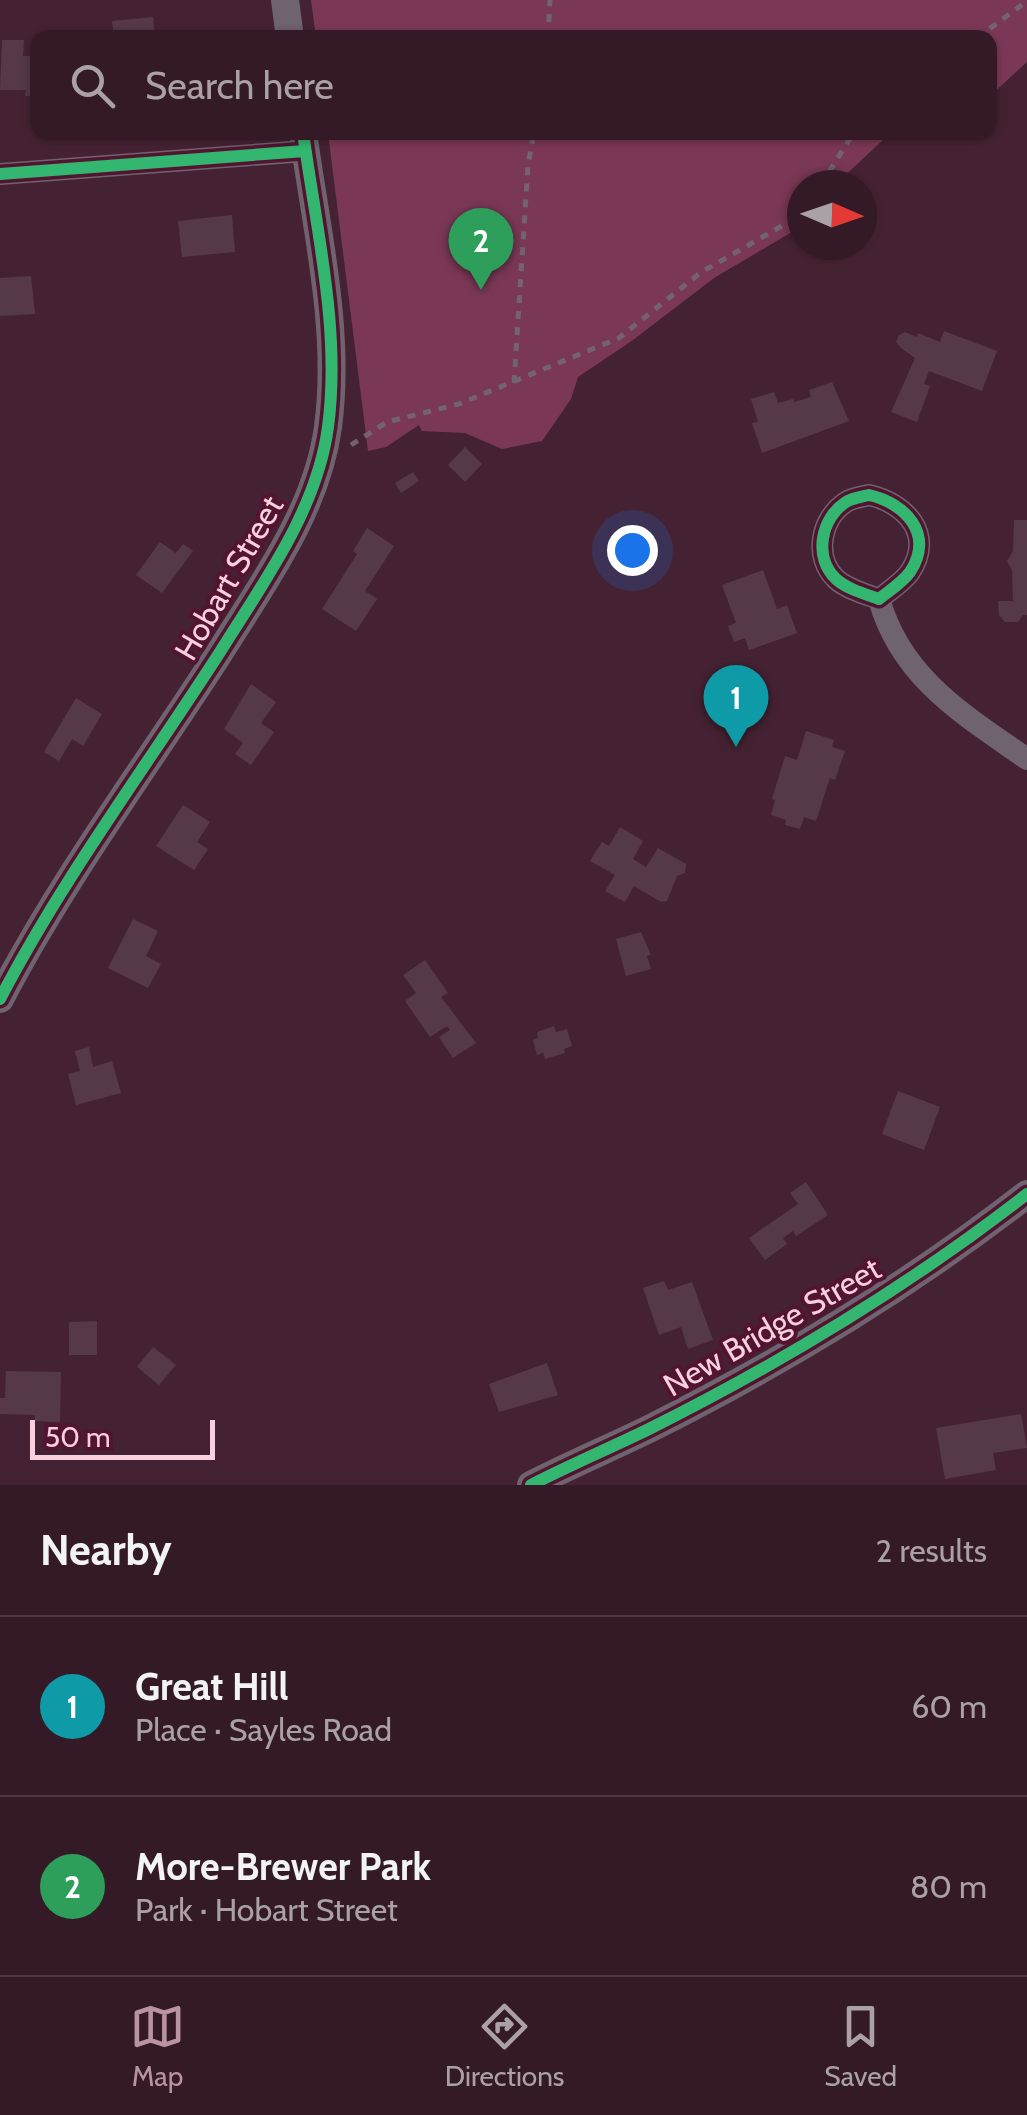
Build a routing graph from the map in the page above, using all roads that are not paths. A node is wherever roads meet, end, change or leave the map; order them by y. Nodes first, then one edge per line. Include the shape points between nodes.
1 (286, 0) edge
2 (289, 30) edge
3 (304, 142) edge
4 (0, 174) edge
5 (879, 599) junction
6 (1027, 759) edge
7 (0, 999) edge
8 (1027, 1194) edge
9 (531, 1485) edge

1 - 2 street
3 - 4 street
3 - 7 street, Hobart Street via 332,390 317,476 287,542
5 - 5 street via 910,572 917,532 908,513 868,495 848,500 830,516 822,536 824,561 836,578
5 - 6 street via 888,629 947,704
8 - 9 street, New Bridge Street via 947,1255 759,1370

